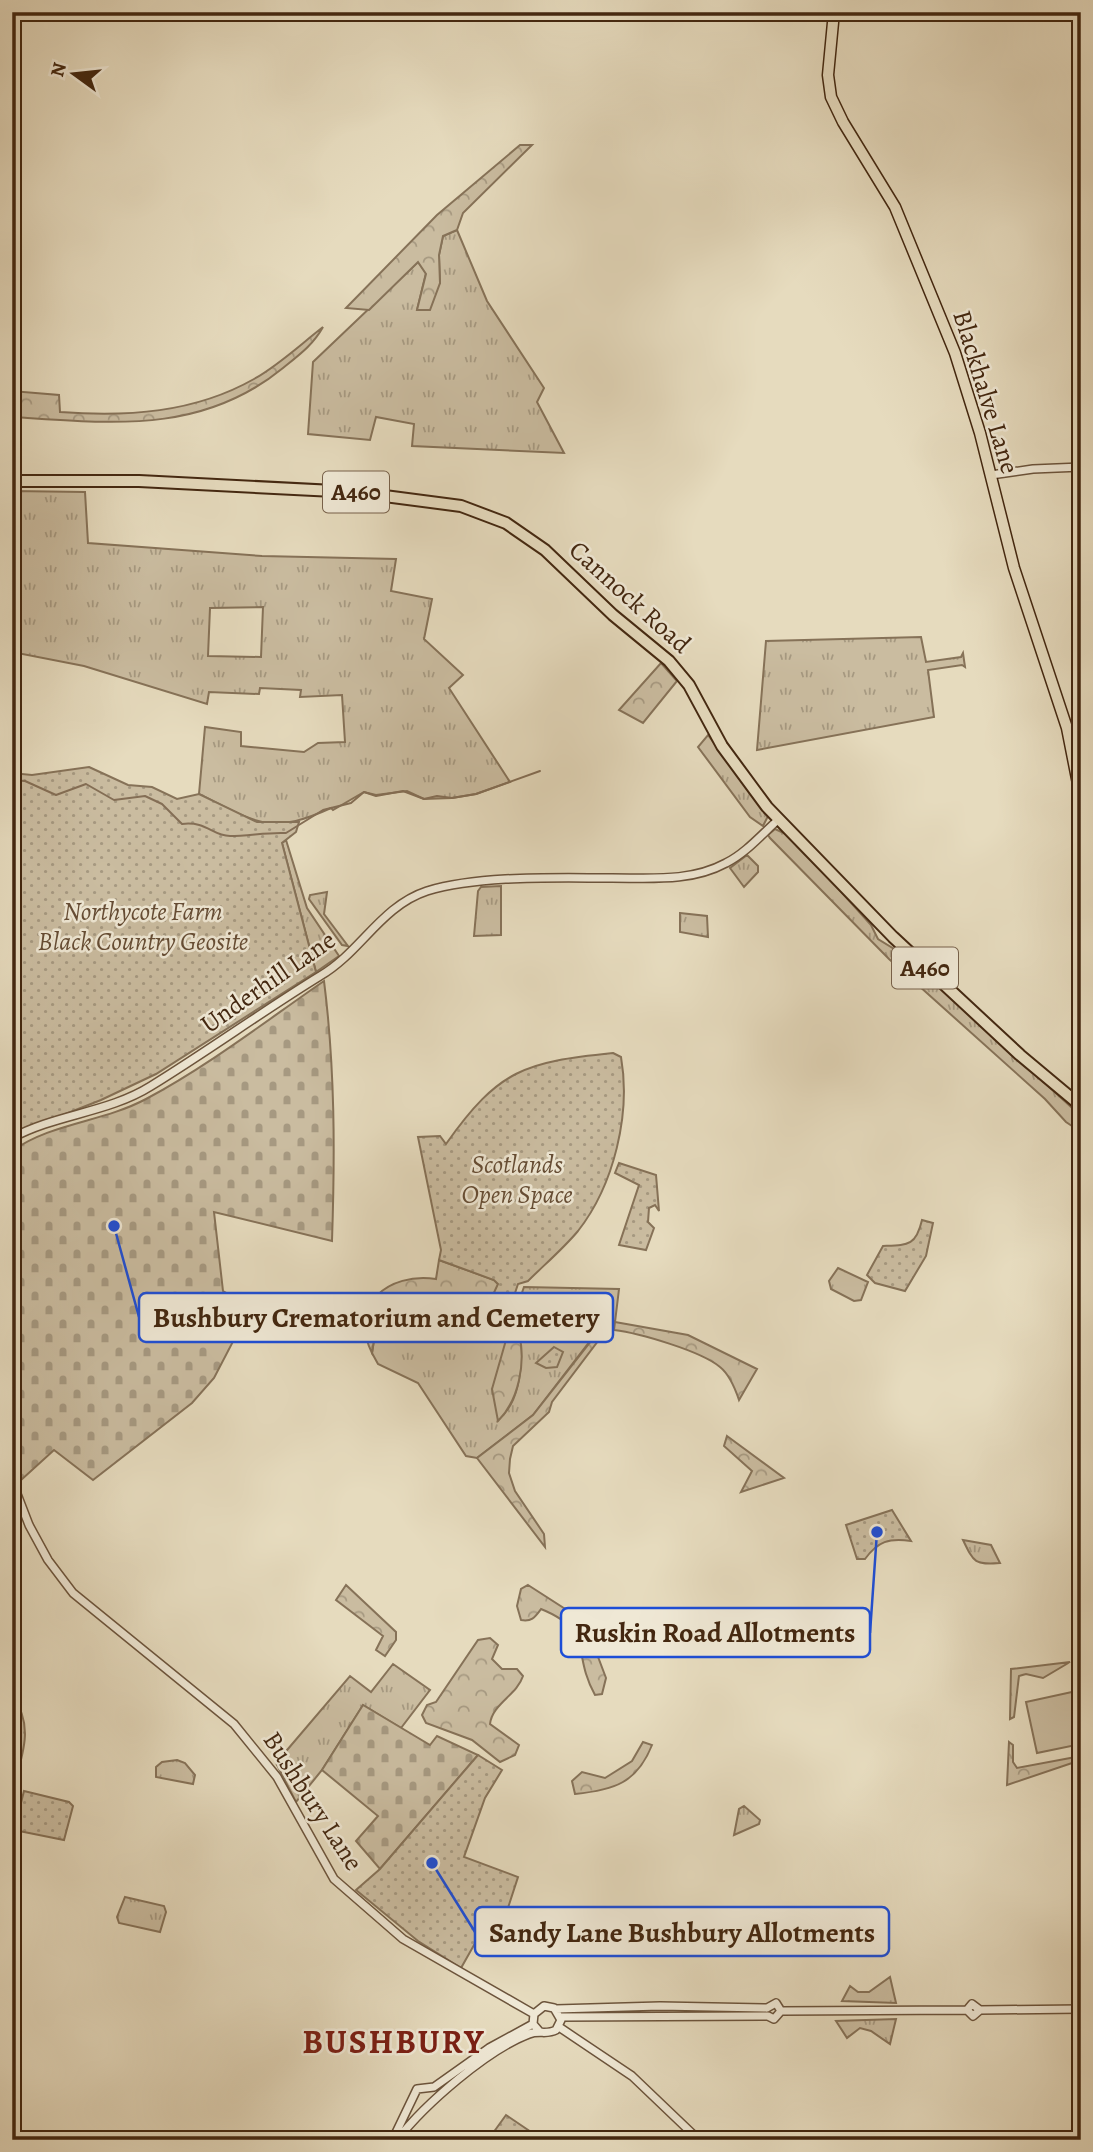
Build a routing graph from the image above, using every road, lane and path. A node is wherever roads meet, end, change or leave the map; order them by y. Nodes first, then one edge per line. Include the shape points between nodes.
1 (834, 12) edge
2 (1081, 467) edge
3 (991, 475) junction
4 (12, 481) edge
5 (1081, 799) edge
6 (779, 819) junction
7 (1081, 1106) edge
8 (12, 1138) edge
9 (12, 1480) edge
10 (556, 2009) junction
11 (1081, 2009) edge
12 (782, 2011) junction
13 (767, 2012) junction
14 (534, 2014) junction
15 (561, 2017) junction
16 (533, 2024) junction
17 (559, 2026) junction
18 (540, 2032) junction
19 (429, 2089) junction
20 (434, 2099) junction
21 (395, 2140) edge
22 (699, 2140) edge

1 - 3 main road, Blackhalve Lane via 828,75 831,97 887,192 913,249 955,353
2 - 3 street
3 - 5 main road, Blackhalve Lane via 1014,568 1067,728
4 - 6 highway, Cannock Road / A460 via 130,480 331,491 445,503 494,517 545,550 669,661 689,685 740,772
6 - 7 highway, Cannock Road / A460 via 892,937
6 - 8 street, Underhill Lane via 734,858 694,875 465,884 414,896 388,913 323,975 151,1087 107,1107
9 - 14 street, Bushbury Lane via 48,1560 74,1593 234,1724 277,1777 334,1879 403,1939
10 - 13 street
10 - 14 street via 544,2006
10 - 15 street
11 - 12 street via 980,2010 973,2016 967,2010
12 - 13 street via 776,2018
12 - 13 street via 776,2003
13 - 15 street
14 - 16 street
15 - 17 street
16 - 18 street
16 - 19 street
17 - 18 street via 549,2033
17 - 22 street via 632,2076
18 - 20 street via 494,2055
19 - 20 street
19 - 21 street via 420,2087 414,2092
20 - 21 street

